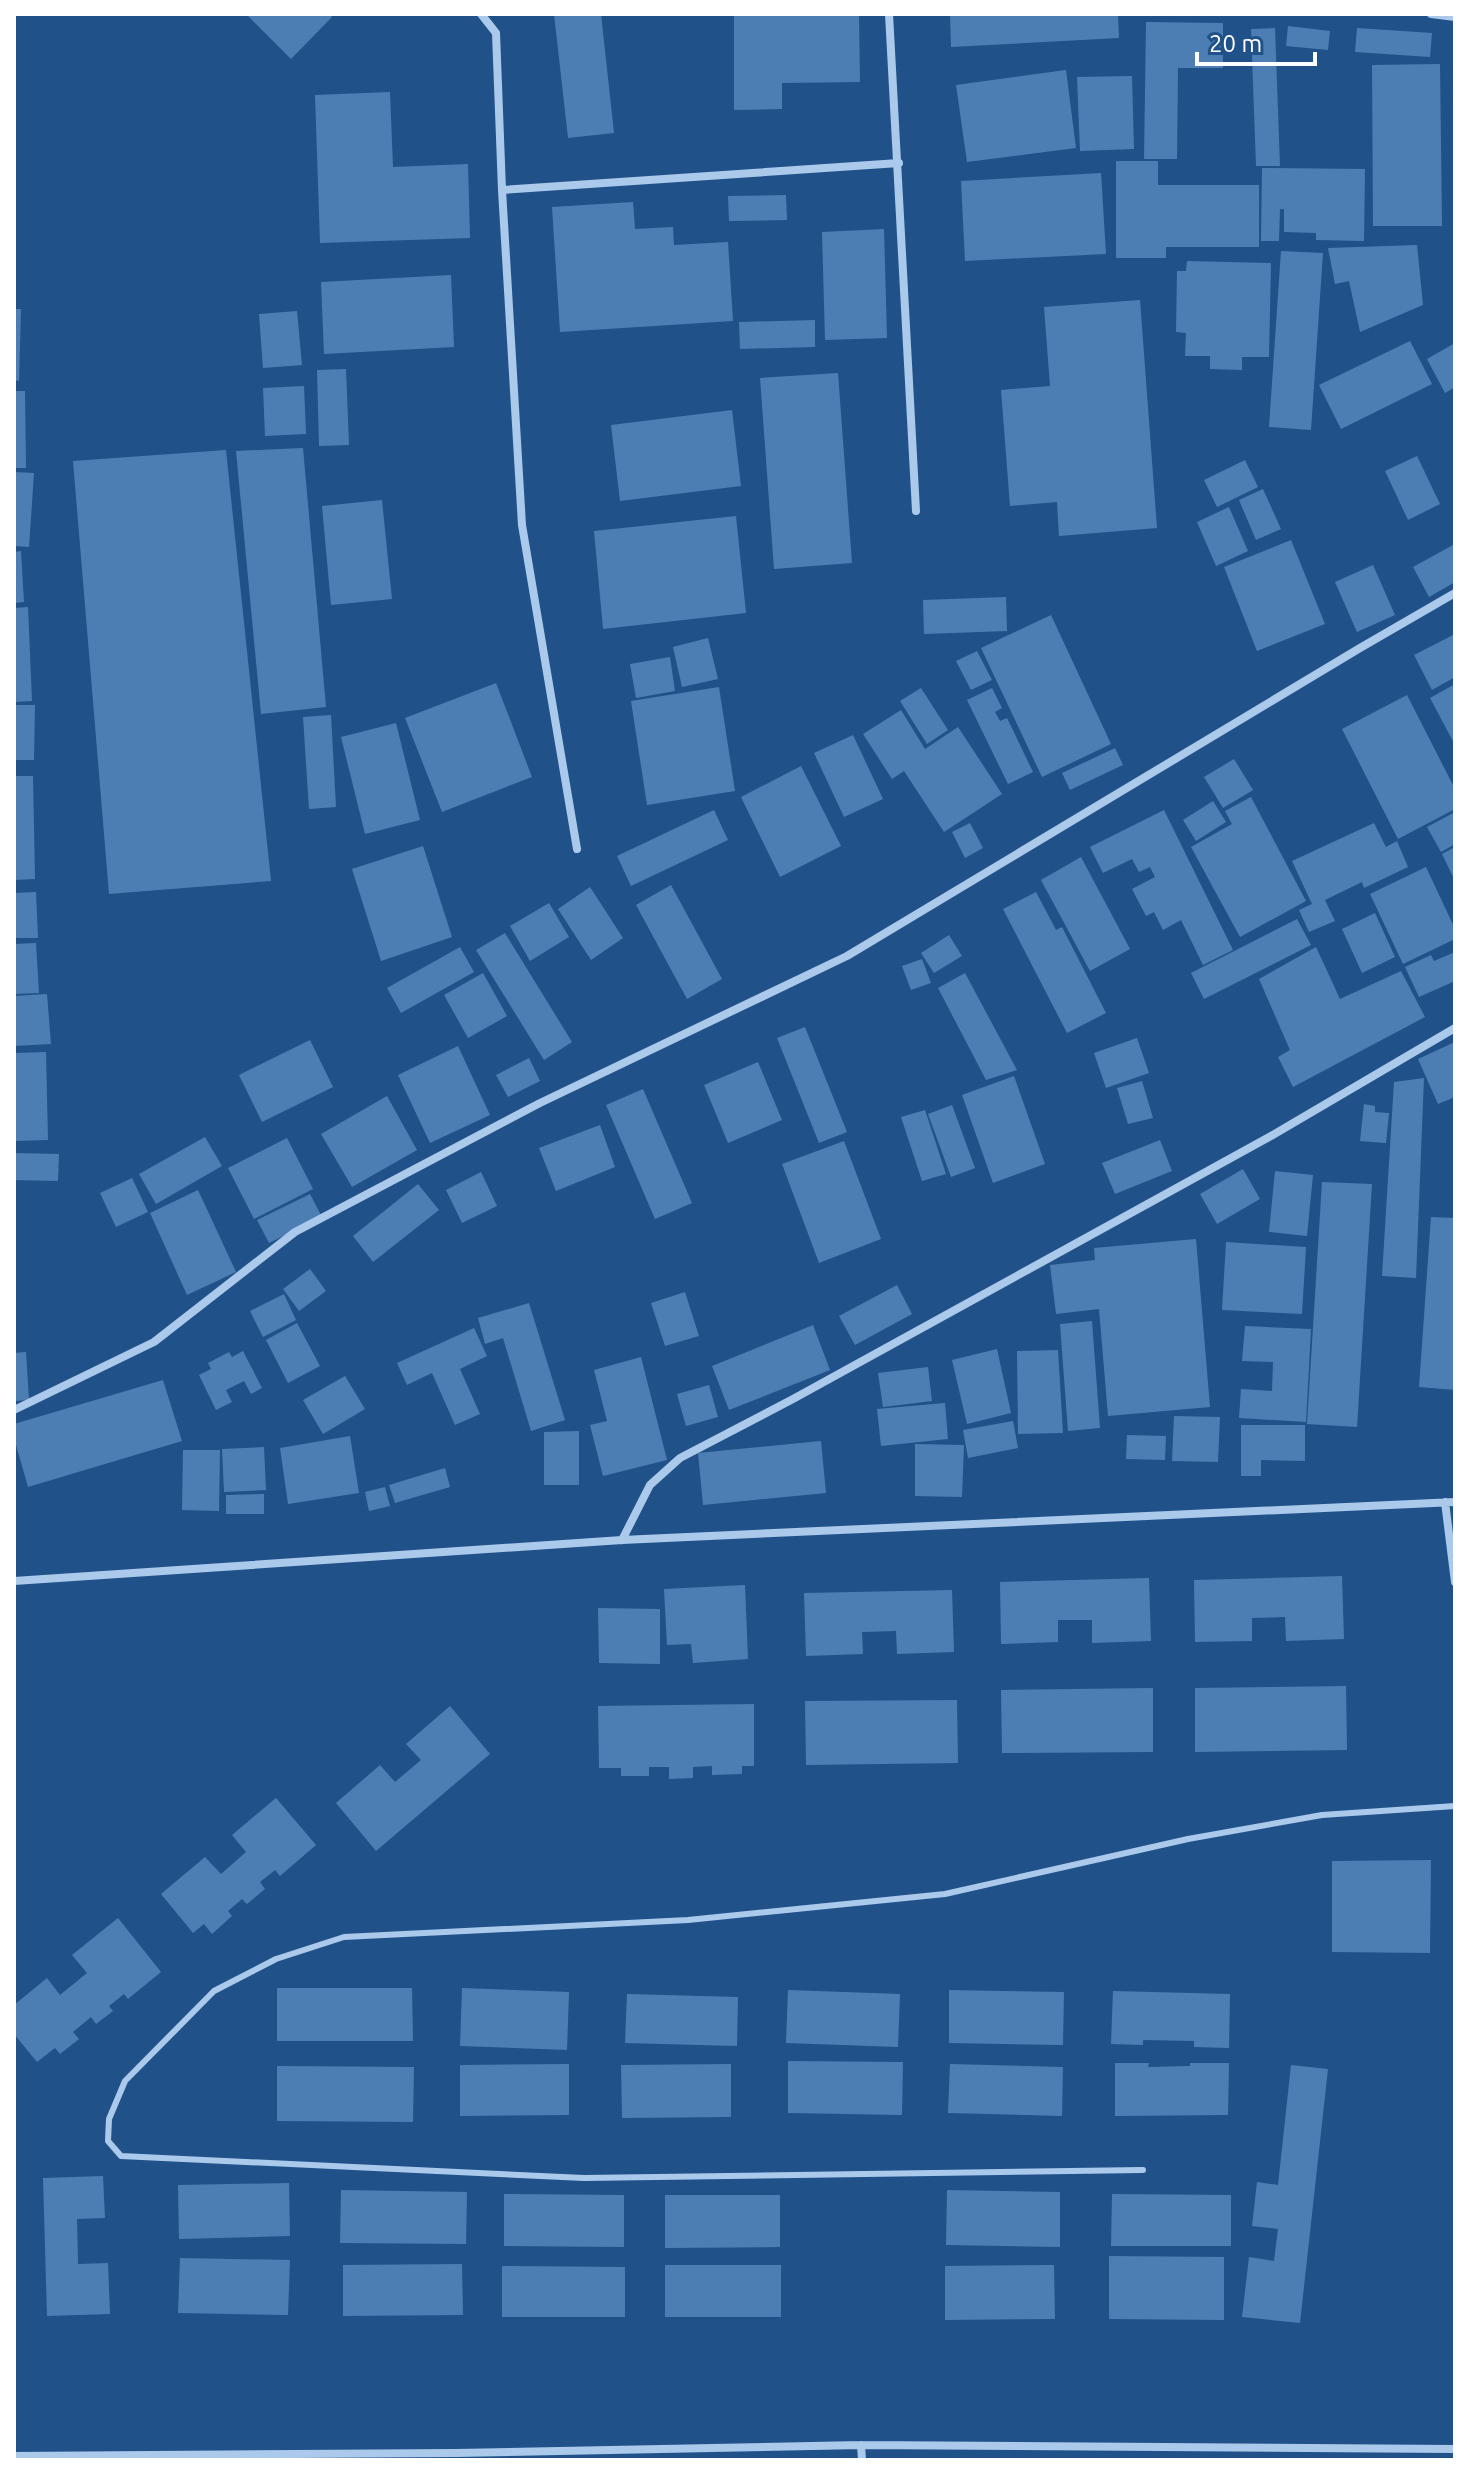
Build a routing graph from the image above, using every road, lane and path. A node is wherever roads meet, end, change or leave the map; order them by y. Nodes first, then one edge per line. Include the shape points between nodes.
1 (481, 14) edge
2 (889, 14) edge
3 (1431, 14) edge
4 (1455, 17) edge
5 (899, 163) junction
6 (502, 190) junction
7 (916, 511) dead end
8 (1455, 593) edge
9 (577, 849) dead end
10 (1455, 1028) edge
11 (14, 1410) edge
12 (1445, 1502) junction
13 (1455, 1502) edge
14 (622, 1540) junction
15 (14, 1581) edge
16 (1455, 1582) edge
17 (1455, 1806) edge
18 (1143, 2170) dead end
19 (861, 2445) junction
20 (1455, 2449) edge
21 (14, 2456) edge
22 (456, 2456) edge
23 (862, 2460) edge

1 - 6 street via 496,33
2 - 5 street
3 - 4 street
5 - 6 street
5 - 7 street
6 - 9 street via 522,525
8 - 11 street via 847,956 540,1103 295,1232 154,1342
10 - 14 street via 1257,1143 680,1458 650,1485
12 - 13 street
12 - 14 street
12 - 16 street
14 - 15 street
17 - 18 lane via 1322,1815 945,1894 688,1920 344,1937 276,1959 214,1991 125,2081 109,2119 108,2141 121,2156 584,2178
19 - 20 street
19 - 22 street
19 - 23 street
21 - 22 street

